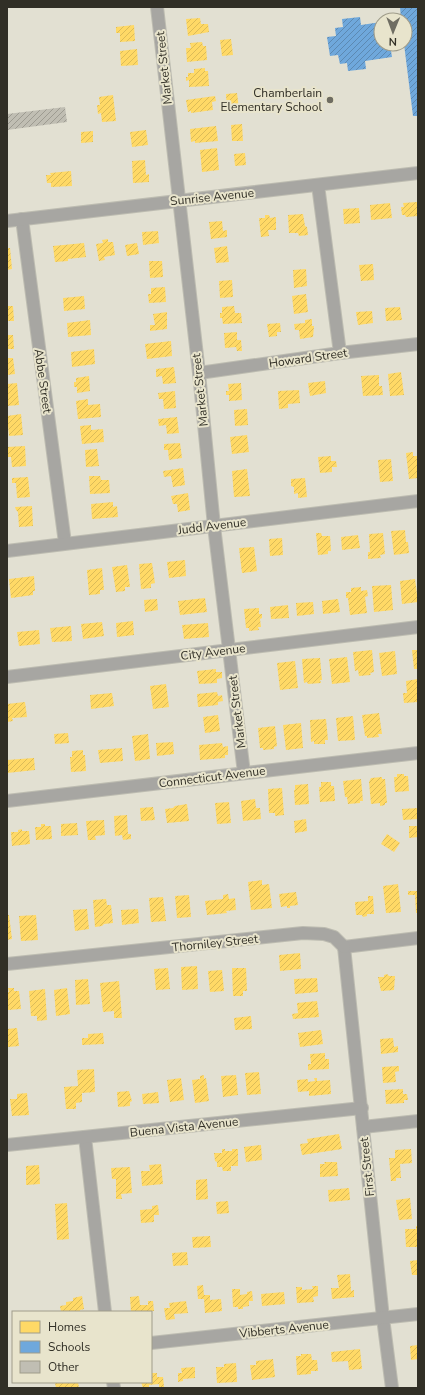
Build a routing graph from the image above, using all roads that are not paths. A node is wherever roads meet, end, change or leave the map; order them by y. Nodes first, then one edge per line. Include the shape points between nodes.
1 (157, 7) edge
2 (418, 173) edge
3 (318, 185) junction
4 (179, 200) junction
5 (22, 219) junction
6 (7, 221) edge
7 (418, 344) edge
8 (340, 353) junction
9 (199, 373) junction
10 (418, 501) edge
11 (214, 526) junction
12 (65, 543) junction
13 (7, 551) edge
14 (418, 627) edge
15 (230, 650) junction
16 (7, 677) edge
17 (418, 753) edge
18 (244, 773) junction
19 (7, 801) edge
20 (418, 938) edge
21 (344, 946) junction
22 (7, 964) edge
23 (362, 1108) junction
24 (418, 1121) edge
25 (363, 1127) junction
26 (85, 1137) junction
27 (7, 1145) edge
28 (105, 1311) edge
29 (418, 1314) edge
30 (383, 1318) junction
31 (152, 1343) edge
32 (392, 1388) edge

1 - 4 street, Market Street
2 - 3 street, Sunrise Avenue
3 - 4 street, Sunrise Avenue
3 - 8 street
4 - 5 street, Sunrise Avenue
4 - 9 street, Market Street
5 - 6 street, Sunrise Avenue
5 - 12 street, Abbe Street
7 - 8 street, Howard Street
8 - 9 street, Howard Street
9 - 11 street, Market Street
10 - 11 street, Judd Avenue
11 - 12 street, Judd Avenue
11 - 15 street, Market Street
12 - 13 street, Judd Avenue
14 - 15 street, City Avenue
15 - 16 street, City Avenue
15 - 18 street, Market Street
17 - 18 street, Connecticut Avenue
18 - 19 street, Connecticut Avenue
20 - 21 street
21 - 22 street, Thorniley Street via 334,937 303,933
21 - 23 street, First Street
23 - 25 street, First Street
23 - 26 street, Buena Vista Avenue
24 - 25 street
25 - 30 street, First Street
26 - 27 street, Buena Vista Avenue
26 - 28 street
29 - 30 street, Vibberts Avenue
30 - 31 street, Vibberts Avenue
30 - 32 street, First Street

